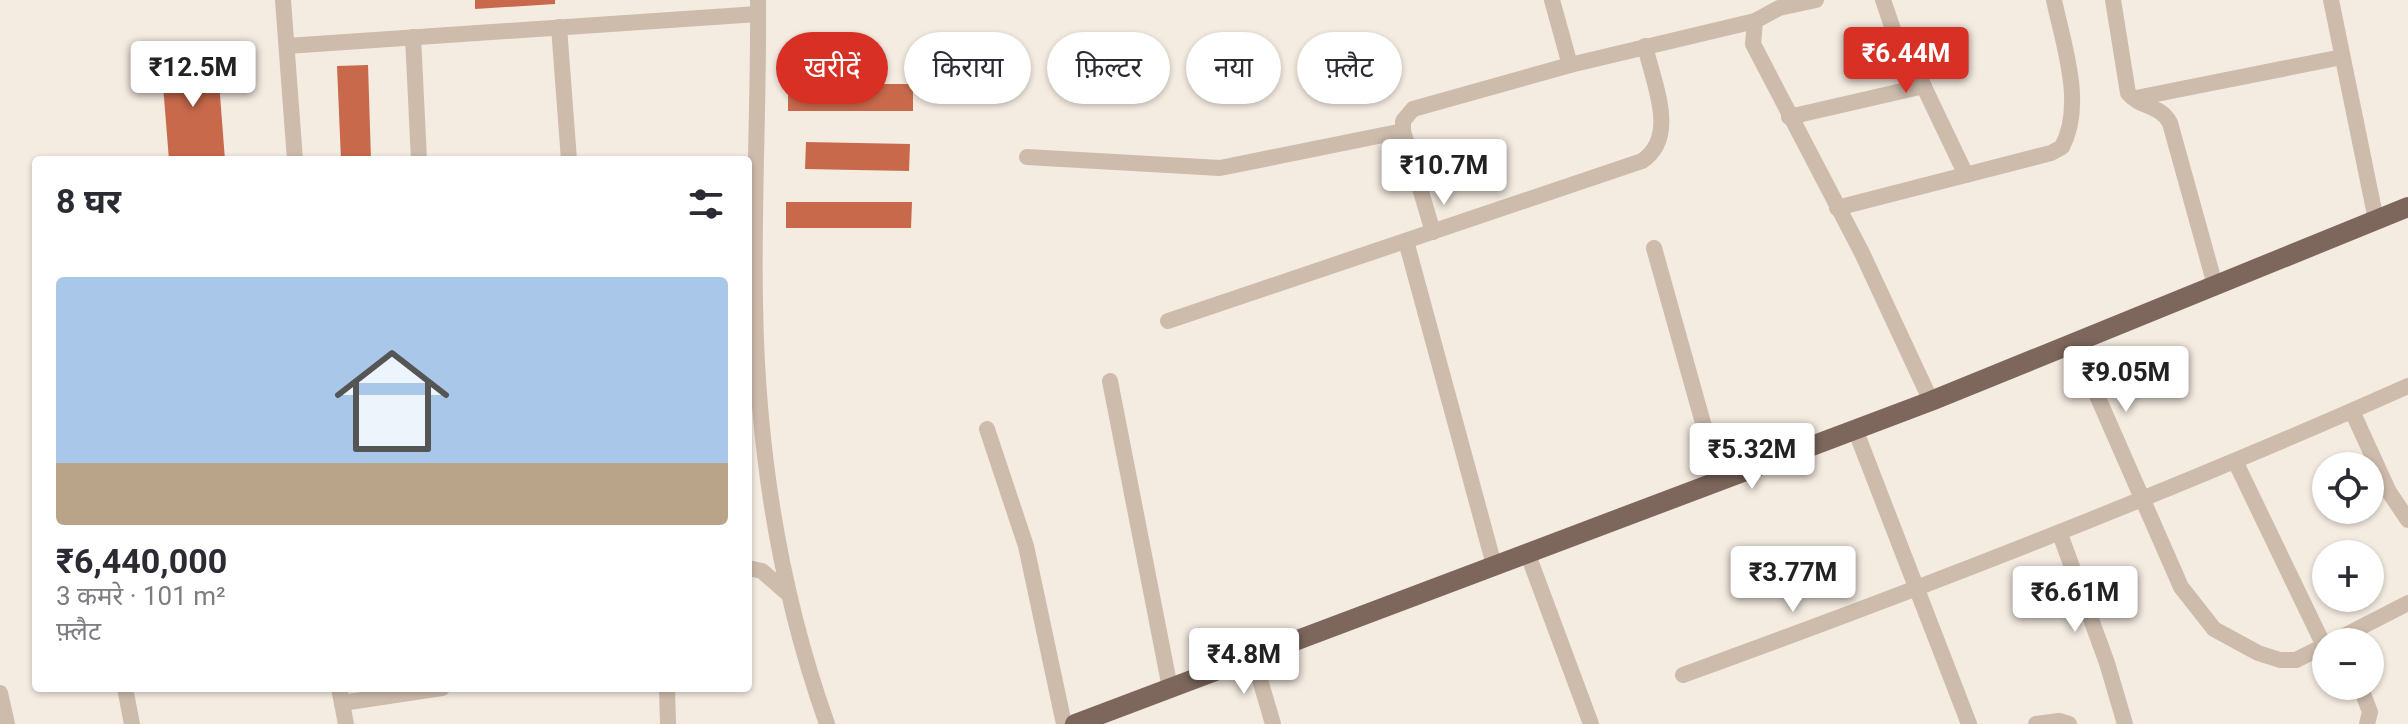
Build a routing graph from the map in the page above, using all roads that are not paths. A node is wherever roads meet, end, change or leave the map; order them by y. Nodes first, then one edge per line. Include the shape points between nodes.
1 (283, 0) edge
2 (1552, 0) edge
3 (1816, 0) edge
4 (1883, 0) edge
5 (2054, 0) edge
6 (2113, 0) edge
7 (2331, 0) edge
8 (758, 7) edge
9 (1755, 21) junction
10 (559, 27) junction
11 (413, 37) junction
12 (287, 46) junction
13 (1645, 46) junction
14 (2342, 57) junction
15 (1570, 65) junction
16 (1924, 86) junction
17 (2133, 98) junction
18 (1789, 117) junction
19 (1403, 131) junction
20 (295, 156) edge
21 (419, 156) edge
22 (569, 156) edge
23 (1027, 157) dead end
24 (1966, 175) junction
25 (1837, 208) junction
26 (2408, 208) edge
27 (2376, 220) junction
28 (1433, 232) junction
29 (1406, 241) junction
30 (1654, 248) dead end
31 (2215, 285) junction
32 (1168, 321) dead end
33 (2074, 343) junction
34 (1110, 381) dead end
35 (2408, 386) edge
36 (1931, 401) junction
37 (2352, 411) junction
38 (987, 429) dead end
39 (1855, 429) junction
40 (756, 434) edge
41 (2236, 463) junction
42 (1719, 480) junction
43 (2142, 501) junction
44 (2408, 520) edge
45 (2060, 534) junction
46 (1527, 552) junction
47 (1494, 565) junction
48 (752, 569) edge
49 (1917, 590) junction
50 (786, 592) junction
51 (2408, 603) edge
52 (2317, 628) edge
53 (2360, 628) edge
54 (2312, 653) edge
55 (1253, 656) junction
56 (1683, 675) dead end
57 (1170, 688) junction
58 (126, 692) edge
59 (384, 692) edge
60 (667, 692) edge
61 (0, 693) edge
62 (341, 695) edge
63 (2365, 700) edge
64 (1114, 717) edge
65 (7, 724) edge
66 (132, 724) edge
67 (346, 724) edge
68 (668, 724) edge
69 (827, 724) edge
70 (1064, 724) edge
71 (1075, 724) edge
72 (1273, 724) edge
73 (1591, 724) edge
74 (1969, 724) edge
75 (2036, 724) edge
76 (2069, 724) edge
77 (2125, 724) edge
78 (2367, 724) edge

1 - 12 street
2 - 15 street
3 - 9 street via 1779,8
4 - 16 street via 1895,35
5 - 24 street via 2071,90 2068,136 2051,153
6 - 17 street via 2125,82
7 - 14 street
8 - 10 street
8 - 40 street
9 - 13 street
9 - 18 street via 1753,44
10 - 11 street
10 - 22 street
11 - 12 street
11 - 21 street
12 - 20 street
13 - 15 street
13 - 28 street via 1663,127 1654,153 1619,170
14 - 17 street
14 - 27 street
15 - 19 street via 1422,105 1406,114
16 - 18 street
16 - 24 street
17 - 31 street via 2165,112 2170,123
18 - 25 street
19 - 23 street via 1220,168
19 - 28 street
24 - 25 street
25 - 36 street
26 - 27 main road
27 - 31 main road
28 - 29 street
29 - 32 street
29 - 47 street
30 - 42 street
31 - 33 main road
33 - 36 main road
33 - 43 street
34 - 57 street
35 - 37 street
36 - 39 main road
37 - 41 street
37 - 44 street via 2389,492
38 - 70 street via 1026,546
39 - 42 main road
39 - 49 street
40 - 50 street
41 - 43 street
41 - 52 street
42 - 46 main road
43 - 45 street
43 - 54 street via 2181,587 2214,629 2280,660
45 - 49 street
45 - 77 street
46 - 47 main road
46 - 73 street
47 - 55 main road
48 - 50 street
49 - 56 street
49 - 74 street
50 - 69 street
51 - 53 street
55 - 57 main road
55 - 72 street
57 - 64 main road
58 - 66 street
59 - 62 street
60 - 68 street
61 - 65 street
62 - 67 street
63 - 78 street
64 - 71 main road
75 - 76 street

